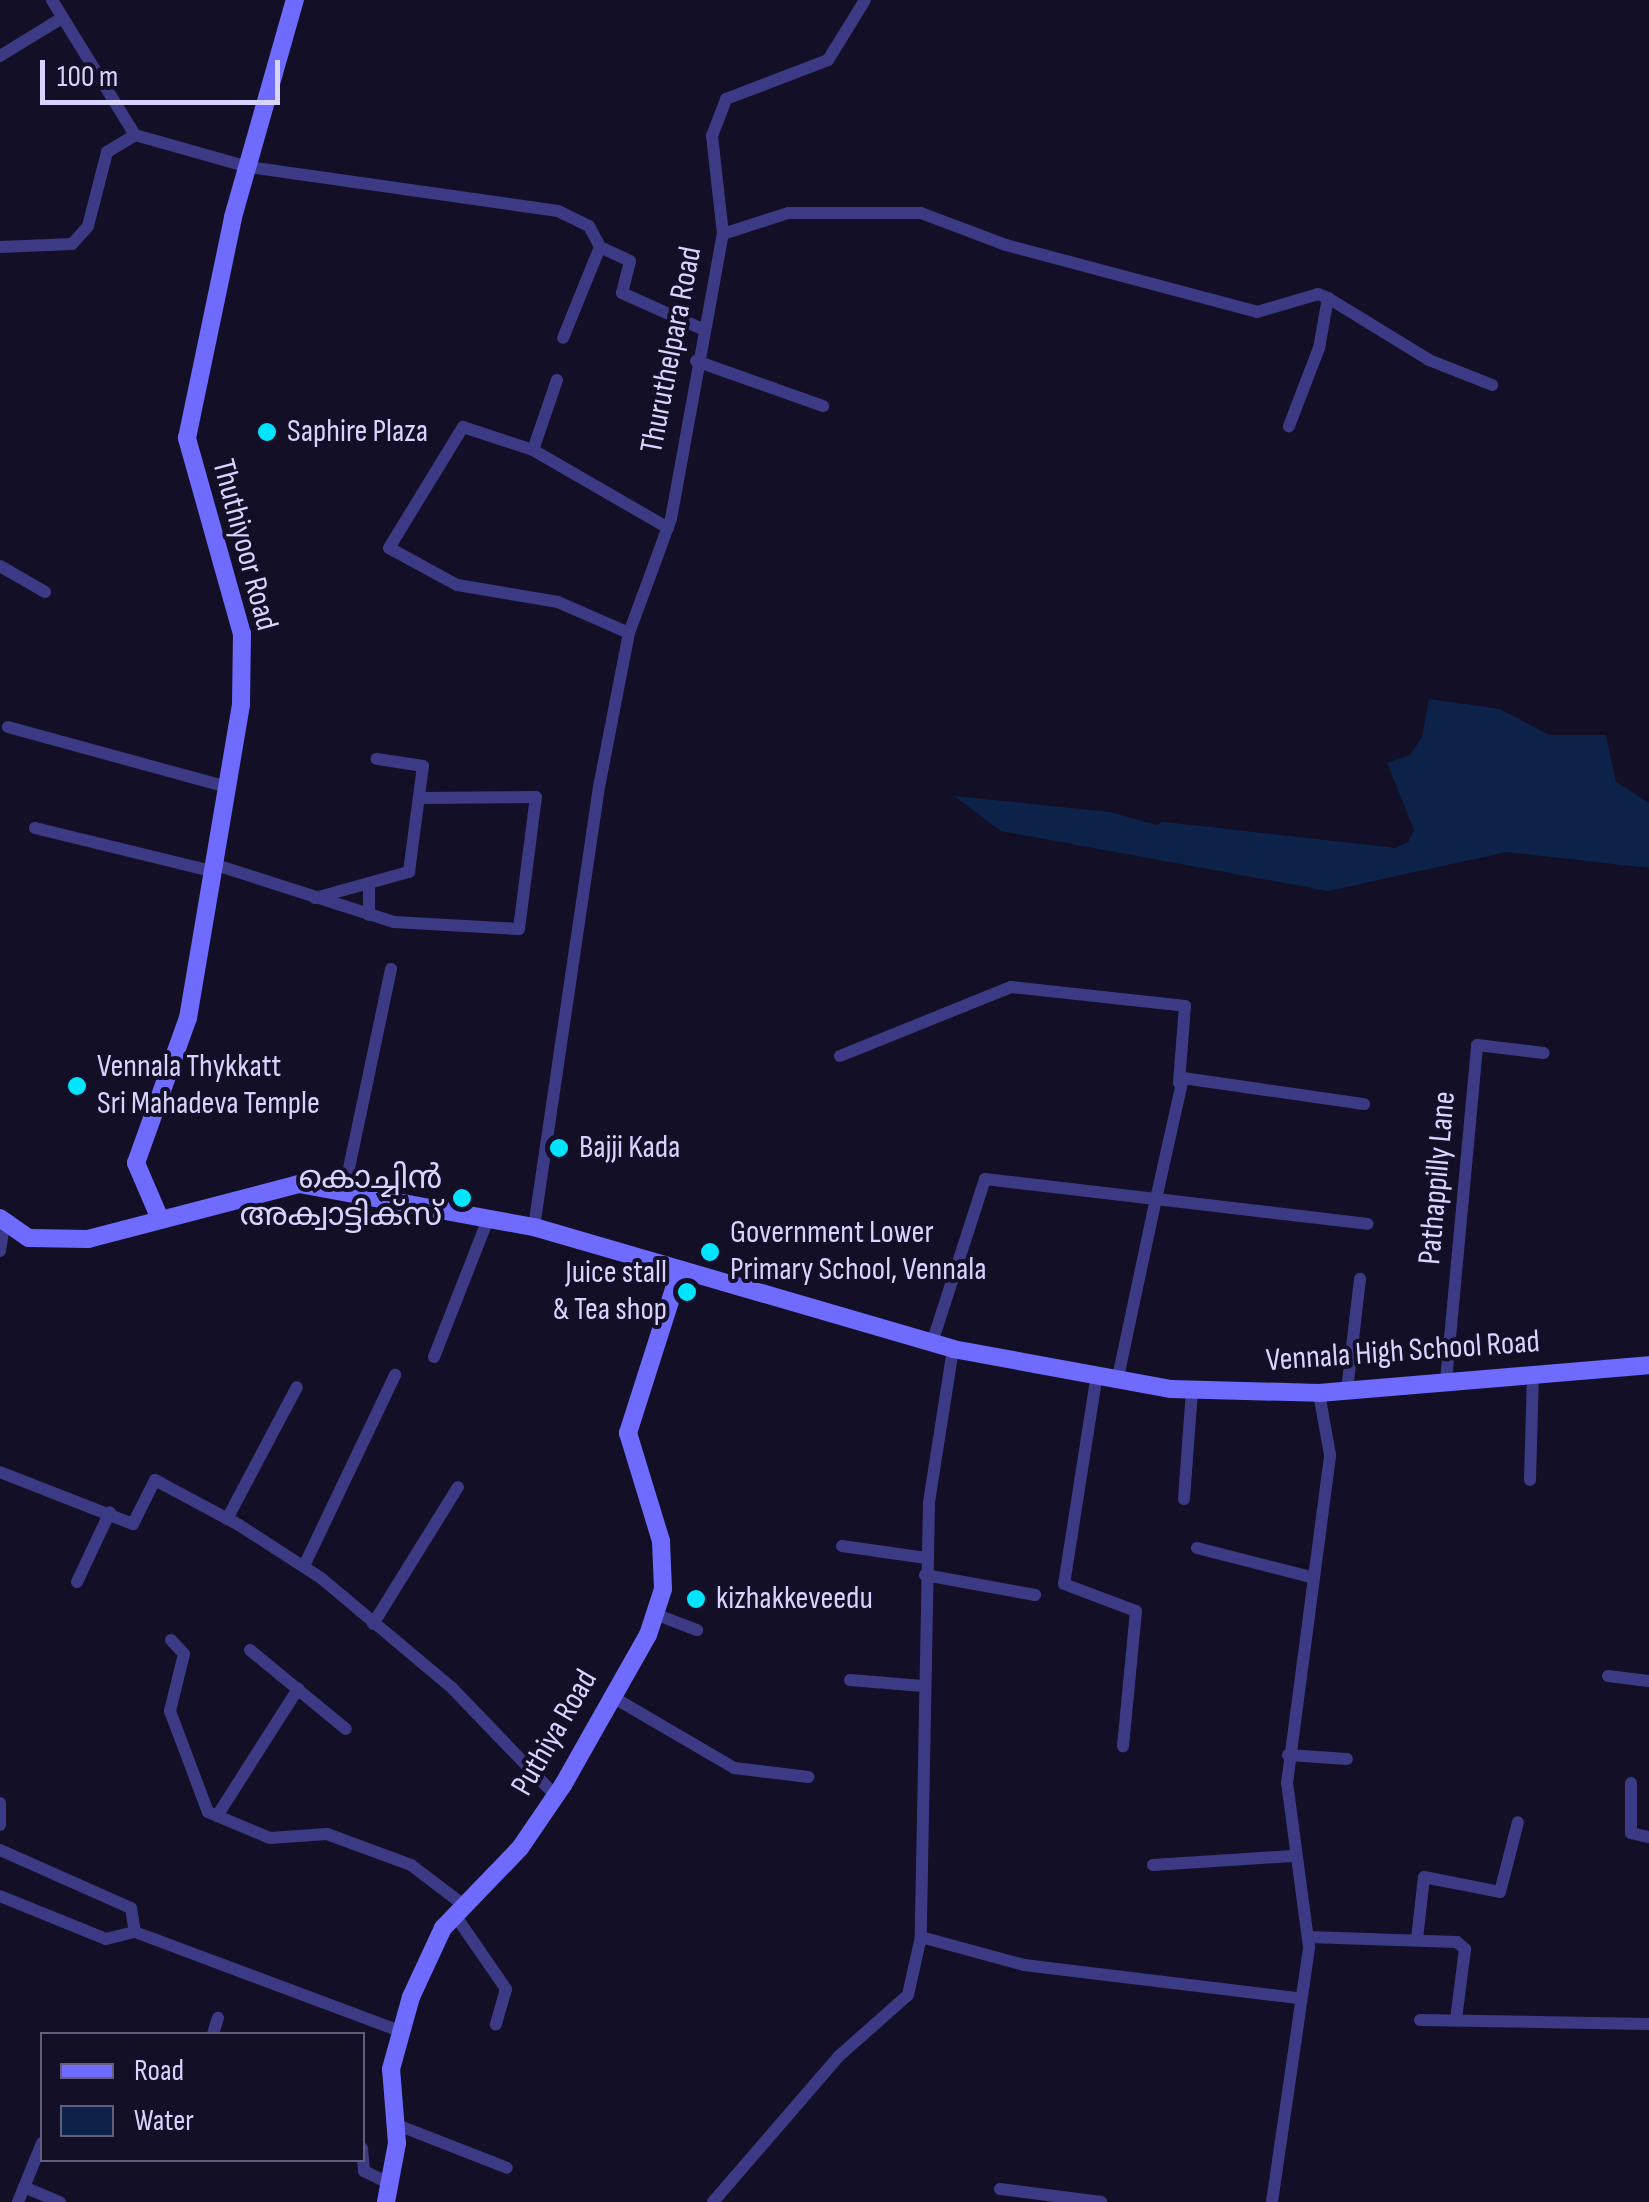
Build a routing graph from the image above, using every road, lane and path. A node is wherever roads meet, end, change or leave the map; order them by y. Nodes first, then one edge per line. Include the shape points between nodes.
1 (52, 0) edge
2 (295, 0) edge
3 (865, 0) edge
4 (62, 18) junction
5 (0, 56) edge
6 (135, 135) junction
7 (249, 167) junction
8 (723, 234) junction
9 (0, 246) edge
10 (600, 247) junction
11 (1328, 298) junction
12 (702, 329) junction
13 (564, 338) dead end
14 (696, 362) junction
15 (556, 380) dead end
16 (1492, 385) dead end
17 (822, 406) dead end
18 (1289, 426) dead end
19 (533, 450) junction
20 (668, 528) junction
21 (0, 566) edge
22 (45, 592) dead end
23 (629, 633) junction
24 (8, 726) dead end
25 (378, 759) dead end
26 (227, 786) junction
27 (422, 798) junction
28 (35, 828) dead end
29 (213, 868) junction
30 (369, 883) junction
31 (312, 899) junction
32 (369, 915) junction
33 (391, 969) dead end
34 (1544, 1053) dead end
35 (840, 1056) dead end
36 (1179, 1083) junction
37 (1364, 1104) dead end
38 (344, 1192) junction
39 (1156, 1200) junction
40 (160, 1219) junction
41 (488, 1219) junction
42 (3, 1220) edge
43 (1368, 1224) dead end
44 (534, 1227) junction
45 (0, 1251) edge
46 (680, 1270) junction
47 (1360, 1279) dead end
48 (932, 1343) junction
49 (952, 1349) junction
50 (434, 1357) dead end
51 (1649, 1365) edge
52 (1533, 1374) junction
53 (395, 1375) dead end
54 (1096, 1380) junction
55 (1117, 1382) junction
56 (1446, 1382) junction
57 (297, 1387) dead end
58 (1192, 1390) junction
59 (1347, 1390) junction
60 (1319, 1393) junction
61 (0, 1472) edge
62 (1530, 1480) dead end
63 (458, 1487) dead end
64 (1184, 1499) dead end
65 (110, 1512) junction
66 (228, 1520) junction
67 (842, 1546) dead end
68 (1197, 1548) dead end
69 (926, 1558) junction
70 (304, 1566) junction
71 (925, 1575) junction
72 (1311, 1576) junction
73 (76, 1582) dead end
74 (1035, 1595) dead end
75 (655, 1614) junction
76 (372, 1624) junction
77 (698, 1630) dead end
78 (171, 1640) dead end
79 (250, 1650) dead end
80 (1608, 1676) dead end
81 (850, 1680) dead end
82 (1649, 1681) edge
83 (923, 1686) junction
84 (298, 1689) junction
85 (611, 1696) junction
86 (346, 1729) dead end
87 (1123, 1746) dead end
88 (1288, 1755) junction
89 (1348, 1759) dead end
90 (808, 1777) dead end
91 (1631, 1783) dead end
92 (556, 1796) junction
93 (0, 1803) edge
94 (217, 1816) junction
95 (1518, 1822) dead end
96 (0, 1825) edge
97 (1649, 1837) edge
98 (0, 1850) edge
99 (1294, 1856) junction
100 (1153, 1865) dead end
101 (0, 1896) edge
102 (460, 1910) junction
103 (136, 1932) junction
104 (921, 1937) junction
105 (1308, 1937) junction
106 (1417, 1939) junction
107 (1298, 1998) junction
108 (218, 2018) dead end
109 (1456, 2019) junction
110 (1420, 2020) dead end
111 (1649, 2024) edge
112 (496, 2025) dead end
113 (214, 2032) edge
114 (402, 2032) junction
115 (396, 2124) junction
116 (40, 2148) edge
117 (363, 2162) edge
118 (508, 2168) dead end
119 (24, 2187) junction
120 (1000, 2188) dead end
121 (388, 2193) edge
122 (18, 2202) edge
123 (60, 2202) edge
124 (713, 2202) edge
125 (1101, 2202) edge
126 (1272, 2202) edge

1 - 4 street
2 - 7 main road, Thuthiyoor Road
3 - 8 street via 828,60 726,99 712,136
4 - 5 street
4 - 6 street
6 - 7 street
6 - 9 street via 107,152 88,226 72,244
7 - 10 street via 558,211 589,226
7 - 26 main road, Thuthiyoor Road via 187,438 242,634
8 - 11 street, Thuruthelpara Road via 788,213 921,213 1006,246 1256,312
8 - 12 street, Thuruthelpara Road
10 - 12 street via 630,261 622,293
10 - 13 street
11 - 16 street via 1429,360
11 - 18 street
12 - 14 street, Thuruthelpara Road
14 - 17 street
14 - 20 street, Thuruthelpara Road
15 - 19 street
19 - 20 street
19 - 23 street via 463,427 389,548 456,585 558,602
20 - 23 street, Thuruthelpara Road
21 - 22 street
23 - 44 street, Thuruthelpara Road via 566,969
24 - 26 street
25 - 27 street via 423,766
26 - 29 main road, Thuthiyoor Road
27 - 30 street via 409,872
27 - 32 street via 536,797 519,930
28 - 29 street
29 - 31 street
29 - 40 main road, Thuthiyoor Road via 173,1076 136,1163
30 - 31 street
30 - 32 street
31 - 32 street
33 - 38 street
34 - 56 street, Pathappilly Lane via 1478,1045
35 - 36 street via 1012,987 1184,1006
36 - 37 street
36 - 39 street
38 - 40 main road, Vennala High School Road via 300,1184
38 - 41 main road, Vennala High School Road
39 - 43 street
39 - 48 street via 985,1178
39 - 55 street
40 - 42 main road, Vennala High School Road via 88,1239 29,1238
41 - 44 main road, Vennala High School Road
41 - 50 street
42 - 45 street
44 - 46 main road, Vennala High School Road
46 - 48 main road, Vennala High School Road
46 - 75 main road, Puthiya Road via 628,1432 661,1541
47 - 59 street
48 - 49 main road, Vennala High School Road
49 - 54 main road, Vennala High School Road
49 - 69 street
51 - 52 main road, Vennala High School Road
52 - 56 main road, Vennala High School Road
52 - 62 street
53 - 70 street
54 - 55 main road, Vennala High School Road
54 - 87 street via 1064,1584 1136,1612
55 - 58 main road, Vennala High School Road
56 - 59 main road, Vennala High School Road
57 - 66 street
58 - 60 main road, Vennala High School Road
58 - 64 street
59 - 60 main road, Vennala High School Road
60 - 72 street via 1330,1455
61 - 65 street
63 - 76 street
65 - 66 street via 133,1524 155,1480
65 - 73 street
66 - 70 street
67 - 69 street
68 - 72 street
69 - 71 street
70 - 76 street
71 - 74 street
71 - 83 street
72 - 88 street
75 - 77 street
75 - 85 main road, Puthiya Road
76 - 92 street via 452,1688
78 - 94 street via 184,1654 170,1711
79 - 84 street
80 - 82 street
81 - 83 street
83 - 104 street
84 - 86 street
84 - 94 street
85 - 90 street via 734,1768
85 - 92 main road, Puthiya Road
88 - 89 street
88 - 99 street
91 - 97 street via 1631,1833
92 - 102 main road, Puthiya Road
93 - 96 street
94 - 102 street via 270,1838 327,1834 411,1864
95 - 106 street via 1500,1892 1424,1878
98 - 103 street via 131,1908
99 - 100 street
99 - 105 street
101 - 103 street via 106,1938
102 - 112 street via 506,1990
102 - 114 main road, Puthiya Road
103 - 114 street
104 - 107 street via 1024,1965
104 - 124 street via 908,1994 840,2056
105 - 106 street
105 - 107 street
106 - 109 street via 1465,1948
107 - 126 street
108 - 113 street
109 - 110 street
109 - 111 street
114 - 115 main road, Puthiya Road via 392,2070
115 - 118 street
115 - 121 main road, Puthiya Road
116 - 119 street
117 - 121 street via 364,2171
119 - 122 street
119 - 123 street
120 - 125 street

